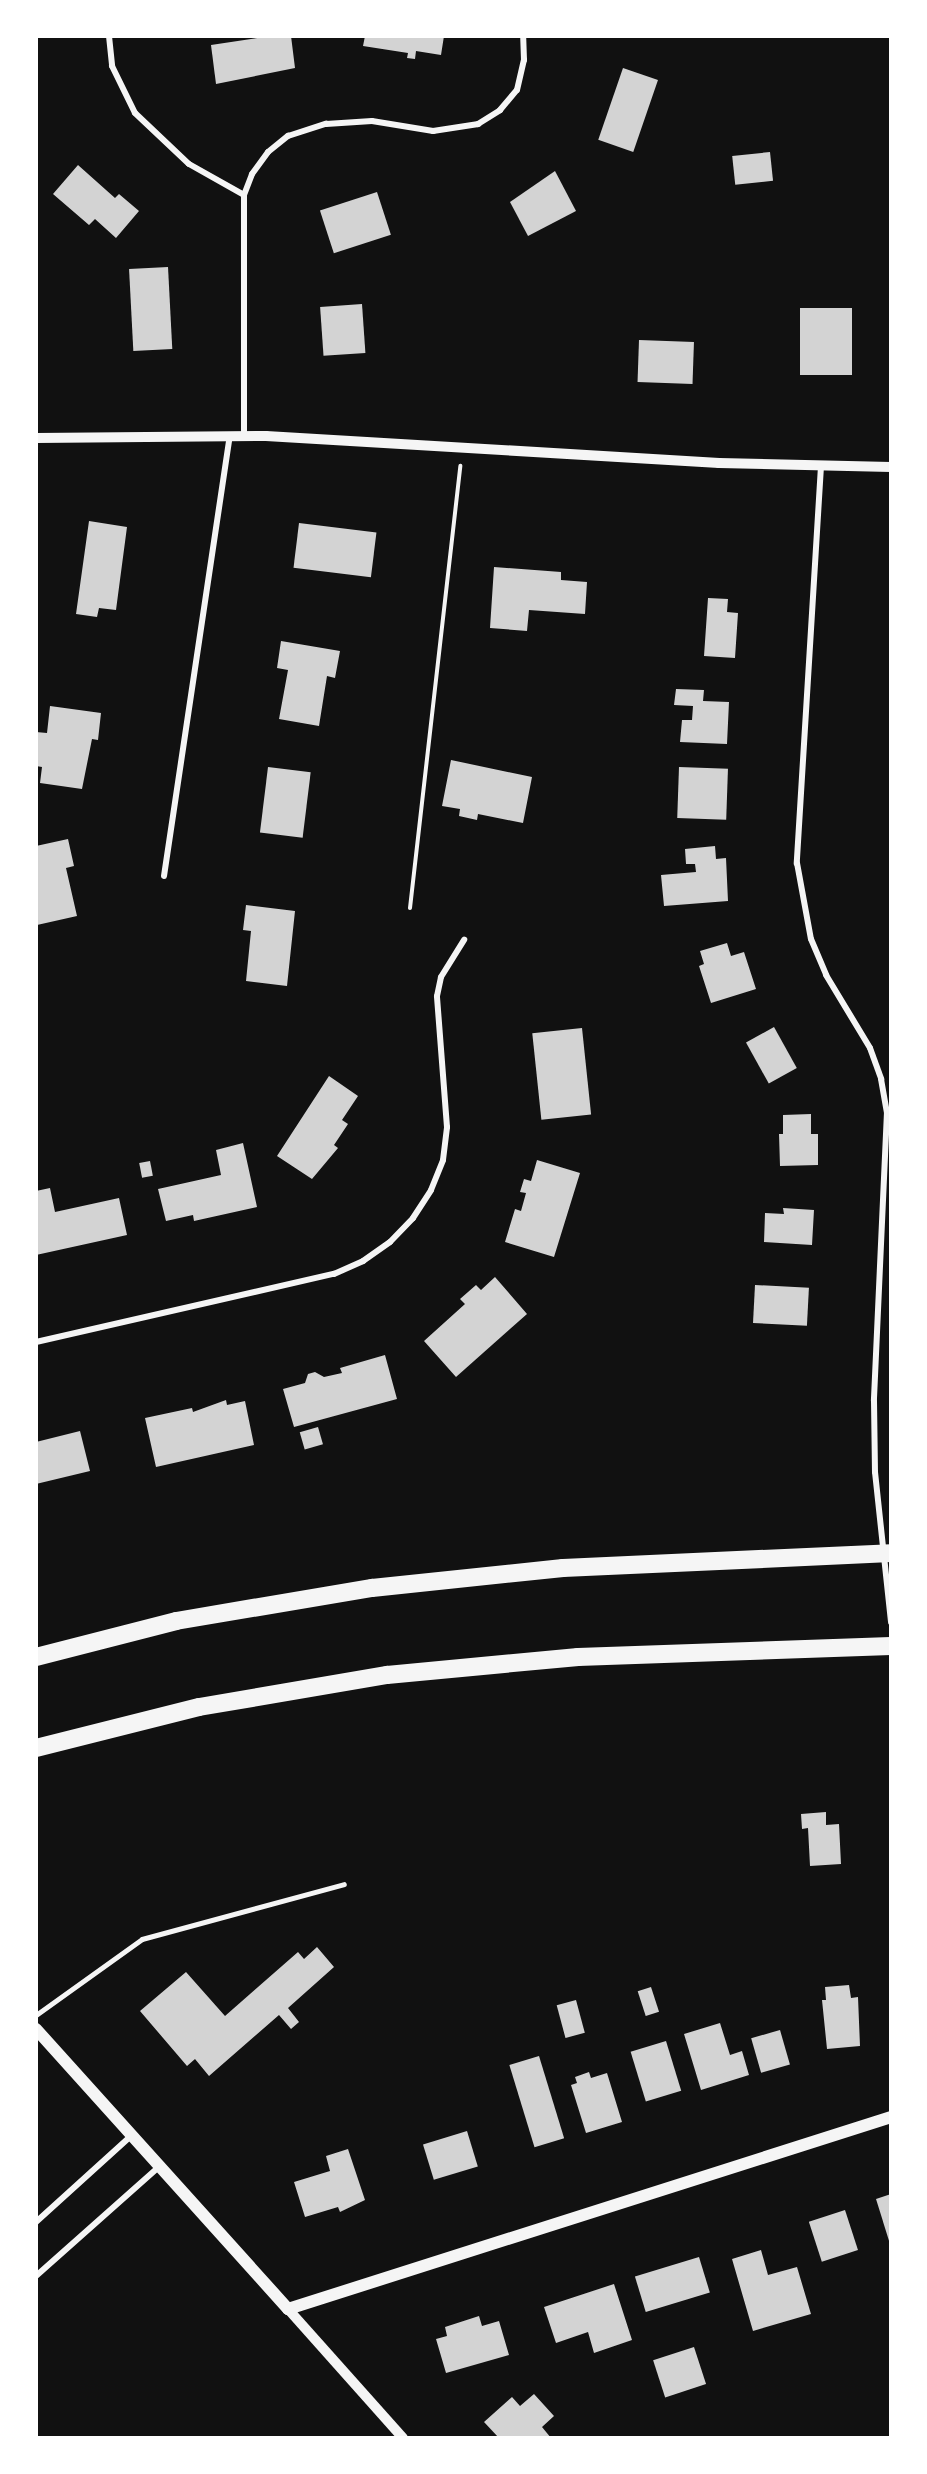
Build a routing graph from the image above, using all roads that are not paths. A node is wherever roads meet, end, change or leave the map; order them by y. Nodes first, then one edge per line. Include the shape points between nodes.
1 (109, 36) edge
2 (523, 36) edge
3 (244, 195) junction
4 (230, 436) junction
5 (244, 436) junction
6 (36, 438) edge
7 (821, 466) junction
8 (891, 467) edge
9 (164, 876) dead end
10 (464, 940) dead end
11 (36, 1342) edge
12 (891, 1553) edge
13 (891, 1622) edge
14 (891, 1646) edge
15 (36, 1657) edge
16 (36, 1748) edge
17 (344, 1884) dead end
18 (36, 2015) edge
19 (36, 2029) edge
20 (891, 2117) edge
21 (132, 2135) junction
22 (160, 2166) junction
23 (36, 2222) edge
24 (36, 2276) edge
25 (288, 2309) junction
26 (403, 2438) edge

1 - 3 street via 112,66 135,113 189,164
2 - 3 street via 524,60 518,90 500,110 478,124 443,131 372,121 317,127 288,136 268,152 252,174
3 - 5 street
4 - 5 street
4 - 6 street
4 - 9 street
5 - 7 street
7 - 8 street
7 - 13 street via 796,863 811,939 826,975 870,1048 887,1112 875,1472
10 - 11 street via 441,977 437,996 447,1127 443,1160 431,1190 413,1218 390,1242 363,1261 334,1274
12 - 15 highway via 563,1568 372,1588 176,1622
14 - 16 highway via 578,1657 387,1675 199,1707
17 - 18 lane via 142,1939
19 - 21 main road
20 - 25 main road
21 - 22 main road
21 - 23 street
22 - 24 street
22 - 25 main road
25 - 26 street

